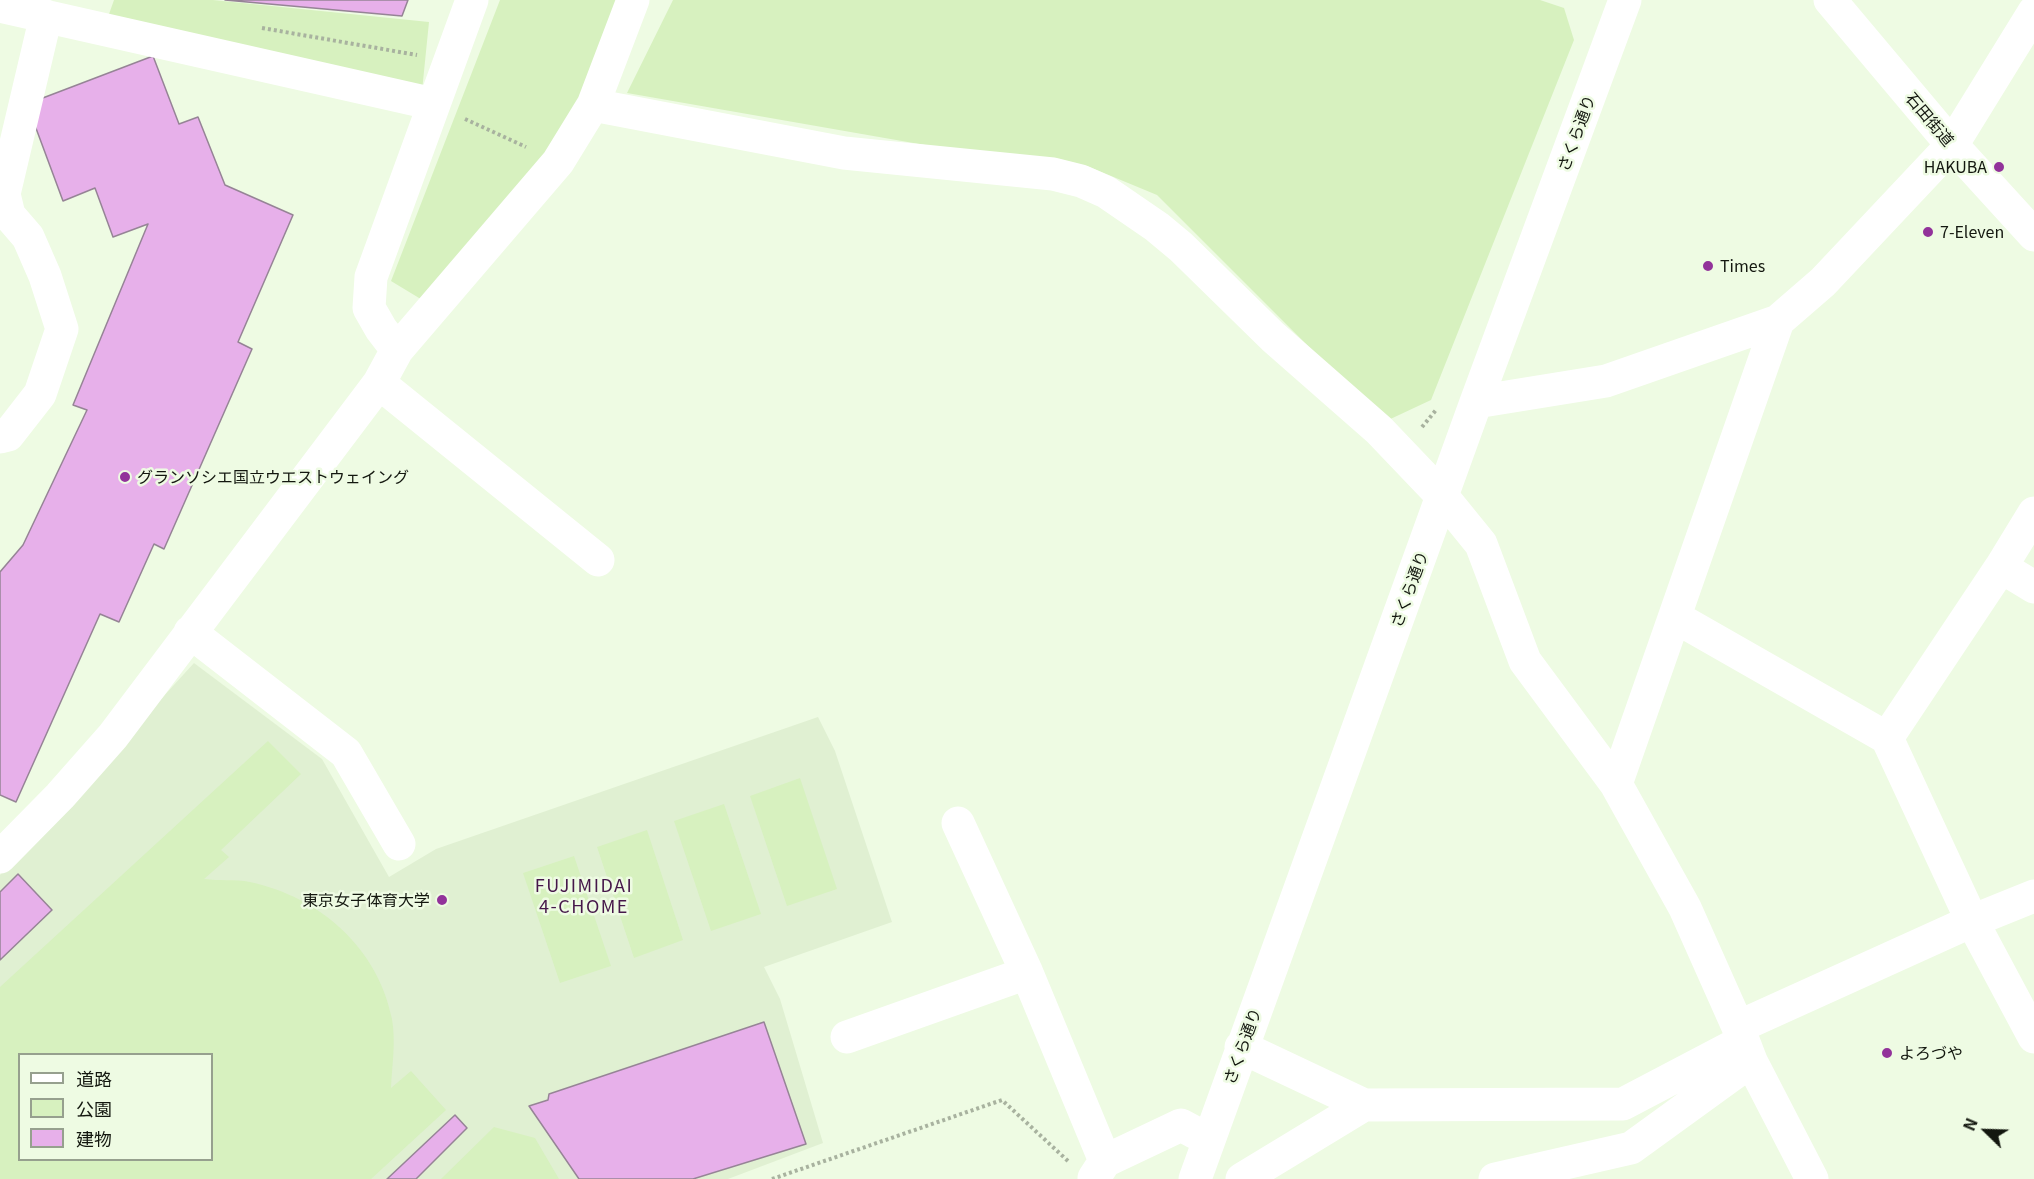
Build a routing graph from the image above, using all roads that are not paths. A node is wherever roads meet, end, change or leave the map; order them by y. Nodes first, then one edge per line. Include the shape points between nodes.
1 (472, 0) edge
2 (633, 0) edge
3 (1830, 0) edge
4 (1619, 2) edge
5 (20, 8) edge
6 (2034, 12) edge
7 (434, 104) junction
8 (593, 105) junction
9 (1952, 145) junction
10 (2034, 235) edge
11 (1778, 321) junction
12 (397, 350) junction
13 (379, 383) junction
14 (1476, 402) junction
15 (0, 437) edge
16 (1442, 496) junction
17 (2034, 513) edge
18 (597, 560) dead end
19 (2001, 567) junction
20 (2034, 587) edge
21 (1675, 616) junction
22 (190, 632) junction
23 (1887, 738) junction
24 (1616, 784) junction
25 (958, 823) dead end
26 (399, 844) dead end
27 (0, 857) edge
28 (2034, 896) edge
29 (1972, 921) junction
30 (1027, 973) junction
31 (847, 1037) dead end
32 (2034, 1037) edge
33 (1744, 1043) junction
34 (1241, 1047) junction
35 (1364, 1105) junction
36 (1209, 1140) junction
37 (1089, 1168) edge
38 (1549, 1173) edge
39 (1195, 1179) edge
40 (1242, 1179) edge
41 (1495, 1179) edge
42 (1812, 1179) edge

1 - 7 street
2 - 8 street
3 - 9 street, 石田街道
4 - 14 street, さくら通り
5 - 7 street
5 - 15 street via 4,194 9,215 28,237 45,276 62,329 40,394 8,435
6 - 9 street
7 - 12 street via 371,277 369,308
8 - 12 street via 558,162
8 - 16 street via 844,153 1053,174 1106,192 1181,247 1273,337 1379,430
9 - 10 street, 石田街道
9 - 11 street via 1823,282
11 - 14 street via 1606,381
11 - 21 street
12 - 13 street
13 - 18 street
13 - 22 street
14 - 16 street, さくら通り
16 - 24 street via 1481,544 1525,662
16 - 34 street, さくら通り
17 - 19 street
19 - 20 street
19 - 23 street
21 - 23 street
21 - 24 street
22 - 26 street via 346,753
22 - 27 street via 113,736
23 - 29 street
24 - 33 street via 1685,908
25 - 30 street
28 - 29 street
29 - 32 street
29 - 33 street
30 - 31 street
30 - 37 street
33 - 35 street via 1623,1104
33 - 38 street via 1631,1148
33 - 42 street
34 - 35 street
34 - 36 street, さくら通り
35 - 40 street
36 - 37 street via 1181,1125
36 - 39 street, さくら通り
38 - 41 street

